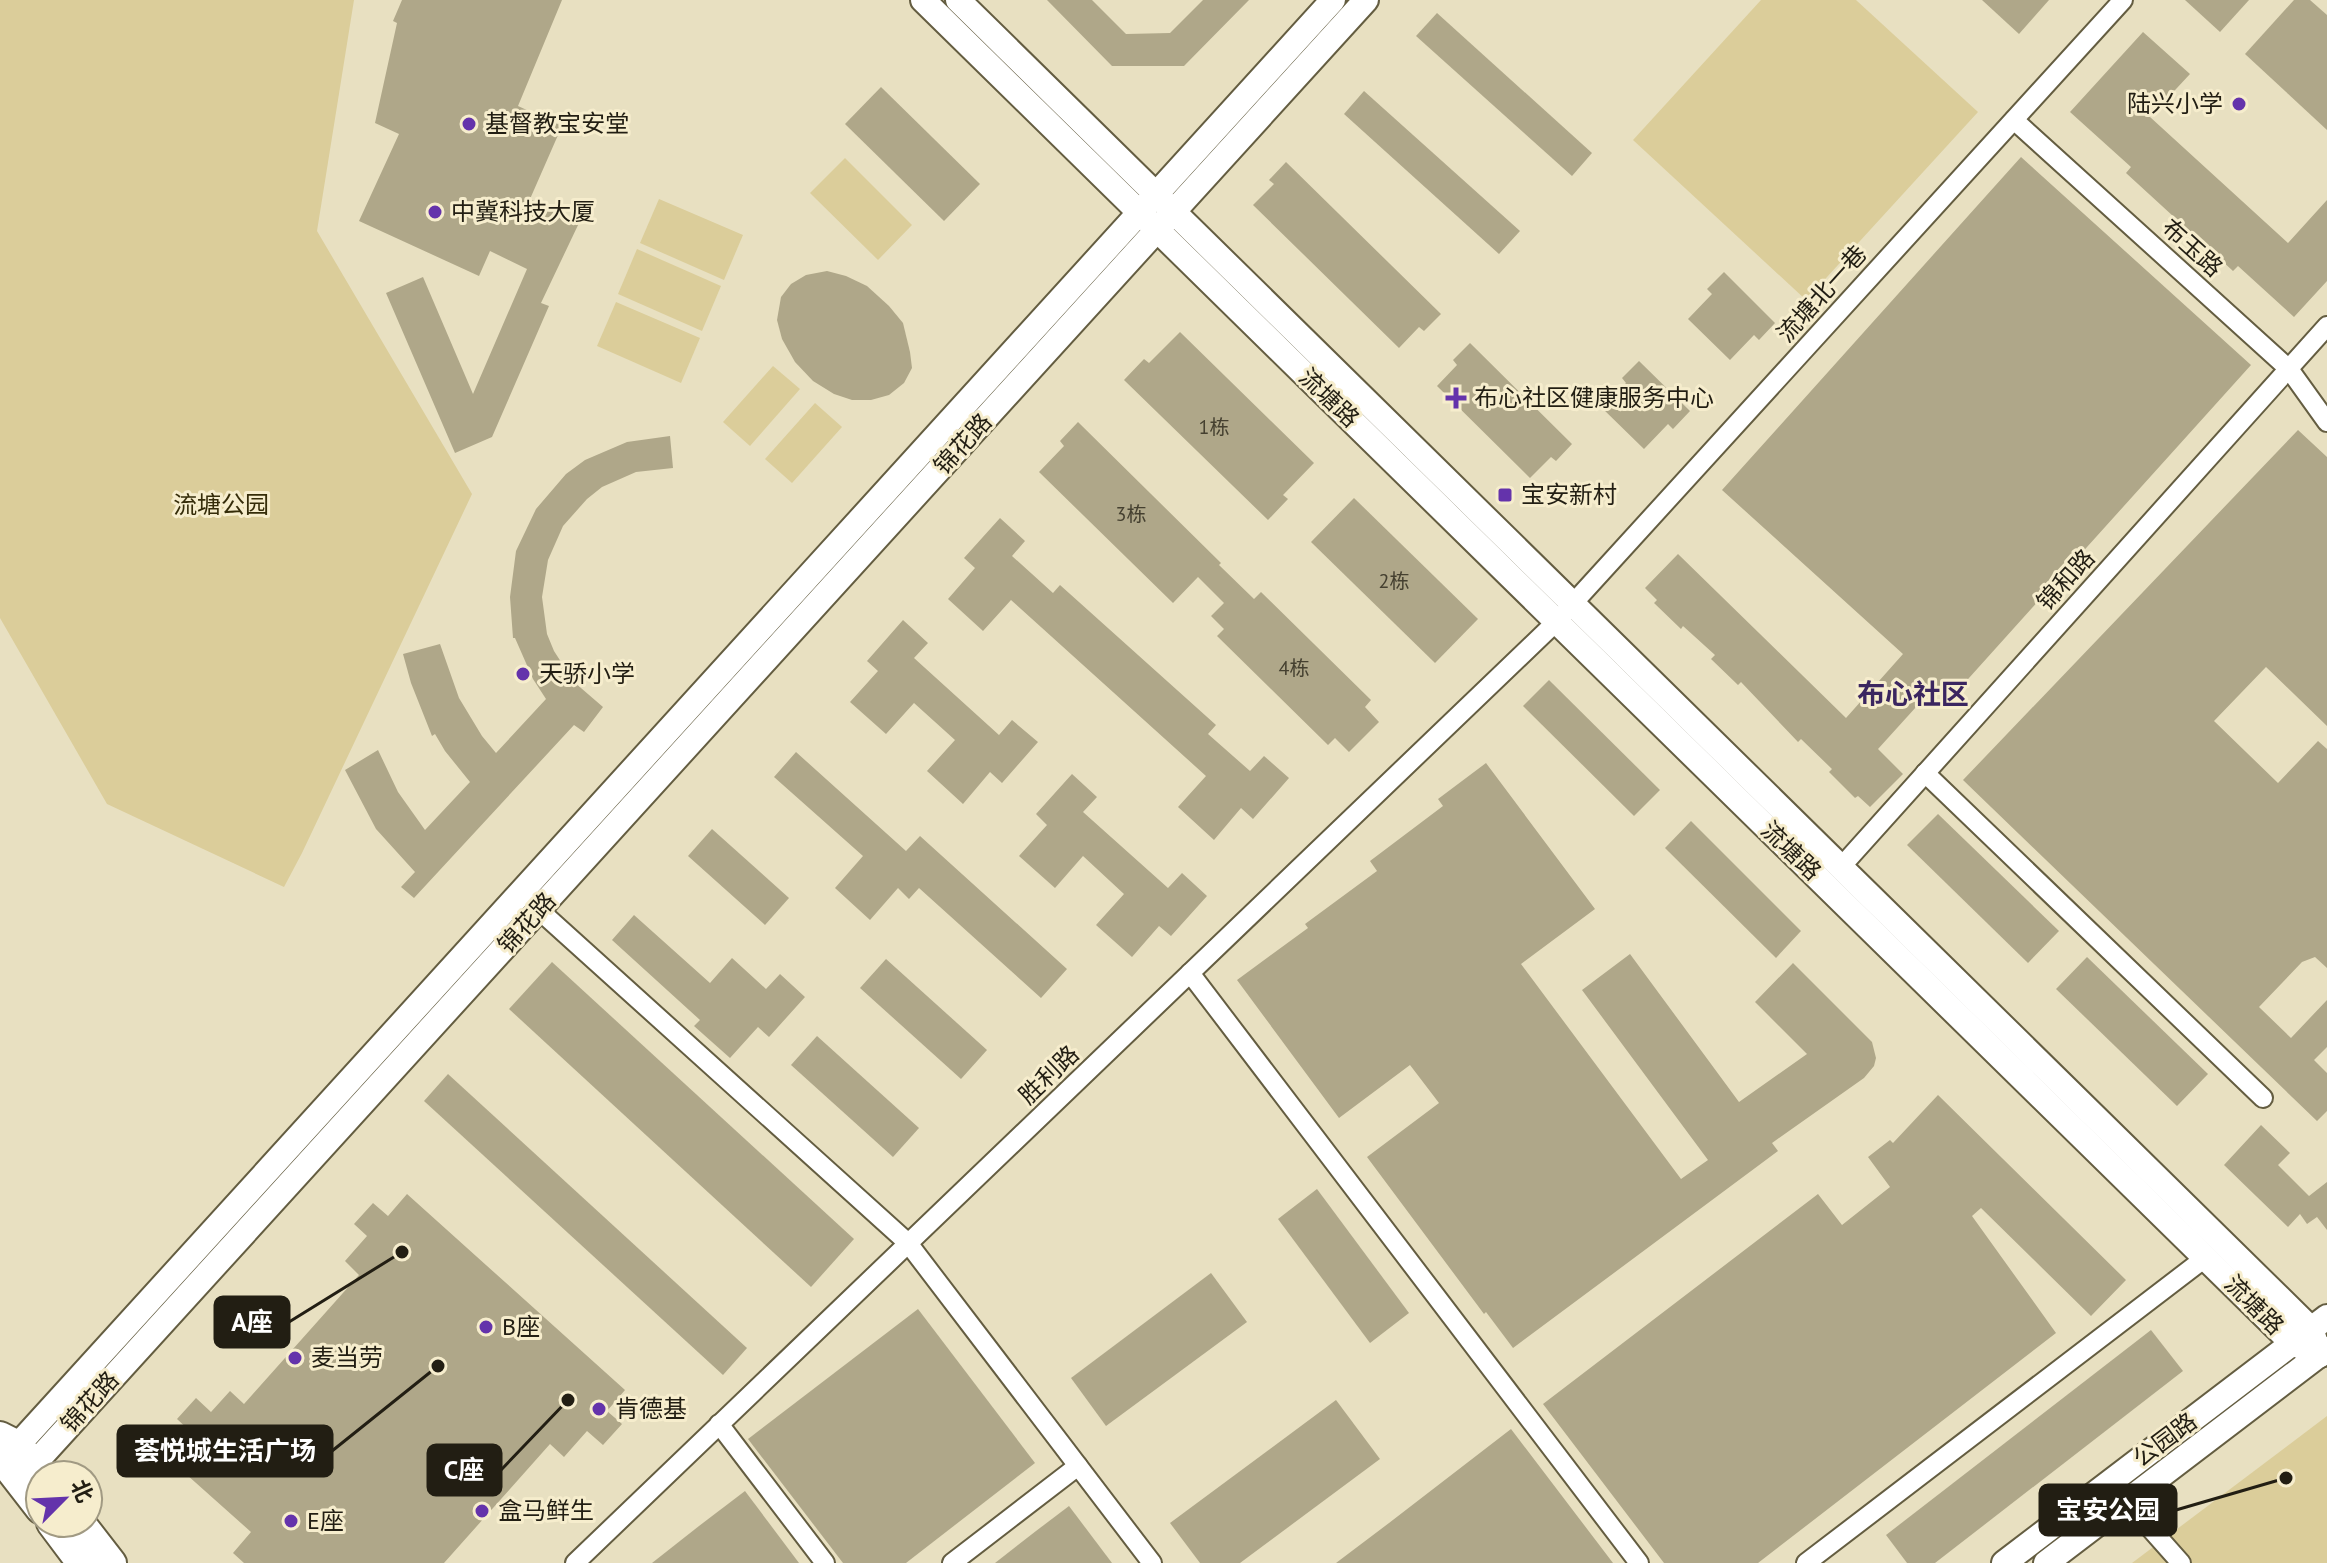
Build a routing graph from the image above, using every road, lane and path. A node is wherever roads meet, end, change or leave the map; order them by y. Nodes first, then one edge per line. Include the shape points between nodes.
1 (923, 0) edge
2 (958, 0) edge
3 (1333, 0) edge
4 (1366, 0) edge
5 (2123, 0) edge
6 (2014, 120) junction
7 (1148, 203) junction
8 (1166, 221) junction
9 (2327, 326) edge
10 (2289, 369) junction
11 (2327, 422) edge
12 (1565, 612) junction
13 (1925, 773) junction
14 (1841, 867) junction
15 (539, 910) junction
16 (1190, 973) junction
17 (2263, 1098) dead end
18 (908, 1243) junction
19 (2205, 1258) junction
20 (2310, 1330) edge
21 (2323, 1352) edge
22 (719, 1424) junction
23 (15, 1460) edge
24 (1078, 1466) junction
25 (2126, 1501) junction
26 (63, 1539) edge
27 (93, 1539) edge
28 (81, 1563) edge
29 (112, 1563) edge
30 (575, 1563) edge
31 (825, 1563) edge
32 (952, 1563) edge
33 (1152, 1563) edge
34 (1639, 1563) edge
35 (1806, 1563) edge
36 (2004, 1563) edge
37 (2046, 1563) edge
38 (2181, 1563) edge

1 - 7 street, 流塘路
2 - 7 street, 流塘路
3 - 7 street, 锦花路
4 - 8 street, 锦花路
5 - 6 street, 流塘北一巷
6 - 10 street, 布玉路
6 - 12 street, 流塘北一巷
7 - 8 street, 流塘路
7 - 23 street, 锦花路
8 - 12 street, 流塘路
8 - 15 street, 锦花路
9 - 10 street, 锦和路
10 - 11 street, 布玉路
10 - 13 street, 锦和路
12 - 14 street, 流塘路
12 - 16 street, 胜利路
12 - 19 street, 流塘路
13 - 14 street, 锦和路
13 - 17 street
14 - 20 street, 流塘路
15 - 18 street
15 - 23 street, 锦花路
16 - 18 street, 胜利路
16 - 34 street
18 - 22 street, 胜利路
18 - 24 street
19 - 20 street, 流塘路
19 - 35 street
20 - 21 street, 流塘路
20 - 36 street, 公园路
21 - 25 street, 公园路
22 - 30 street, 胜利路
22 - 31 street
24 - 32 street
24 - 33 street
25 - 37 street, 公园路
25 - 38 street
26 - 28 main road
27 - 29 main road

